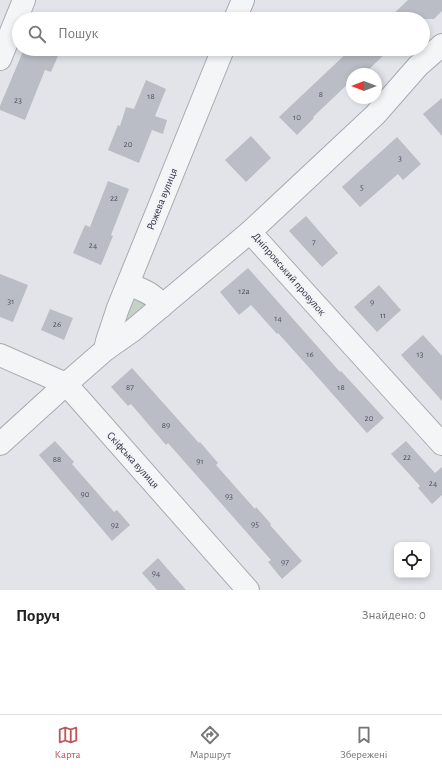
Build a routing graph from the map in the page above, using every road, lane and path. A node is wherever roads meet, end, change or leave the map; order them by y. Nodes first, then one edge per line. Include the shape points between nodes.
1 (24, 0) edge
2 (242, 0) edge
3 (19, 12) edge
4 (238, 12) edge
5 (12, 30) edge
6 (442, 45) edge
7 (220, 56) edge
8 (429, 56) edge
9 (430, 56) edge
10 (0, 59) edge
11 (250, 232) junction
12 (128, 284) junction
13 (161, 307) junction
14 (105, 350) junction
15 (0, 355) edge
16 (66, 384) junction
17 (0, 444) edge
18 (442, 444) edge
19 (248, 590) edge

1 - 3 street
2 - 4 street
5 - 10 street
6 - 9 street, Дніпровський провулок
7 - 12 street, Рожева вулиця
8 - 11 street, Дніпровський провулок via 375,115
11 - 13 street
11 - 18 street, Дніпровський провулок
12 - 13 street via 155,297
12 - 14 street, Рожева вулиця
13 - 14 street
14 - 16 street
15 - 16 street, Скіфська вулиця
16 - 17 street
16 - 19 street, Скіфська вулиця

